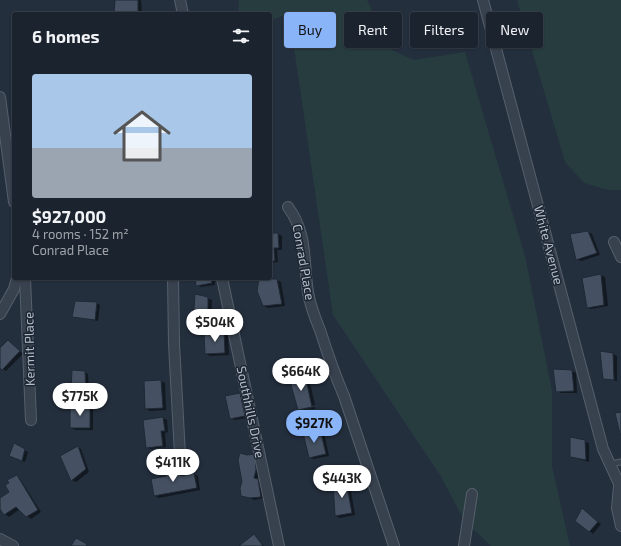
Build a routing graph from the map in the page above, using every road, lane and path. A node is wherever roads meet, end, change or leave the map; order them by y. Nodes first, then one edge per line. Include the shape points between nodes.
1 (180, 0) edge
2 (483, 0) edge
3 (182, 12) edge
4 (0, 97) edge
5 (12, 187) edge
6 (288, 207) dead end
7 (614, 242) dead end
8 (621, 257) edge
9 (16, 280) edge
10 (26, 280) edge
11 (173, 280) edge
12 (222, 280) edge
13 (0, 314) edge
14 (31, 420) dead end
15 (180, 455) dead end
16 (621, 462) edge
17 (611, 464) junction
18 (620, 487) edge
19 (472, 494) dead end
20 (621, 526) edge
21 (0, 539) edge
22 (13, 546) edge
23 (279, 546) edge
24 (394, 546) edge
25 (464, 546) edge

1 - 3 street
2 - 17 street, White Avenue via 603,449
4 - 5 street
6 - 24 street, Conrad Place via 299,225 308,292 313,310
7 - 8 street
9 - 13 street
10 - 14 street, Kermit Place
11 - 15 street
12 - 23 street, Southhills Drive
16 - 17 lane
17 - 18 street, White Avenue
18 - 20 street via 617,508
19 - 25 street
21 - 22 street

